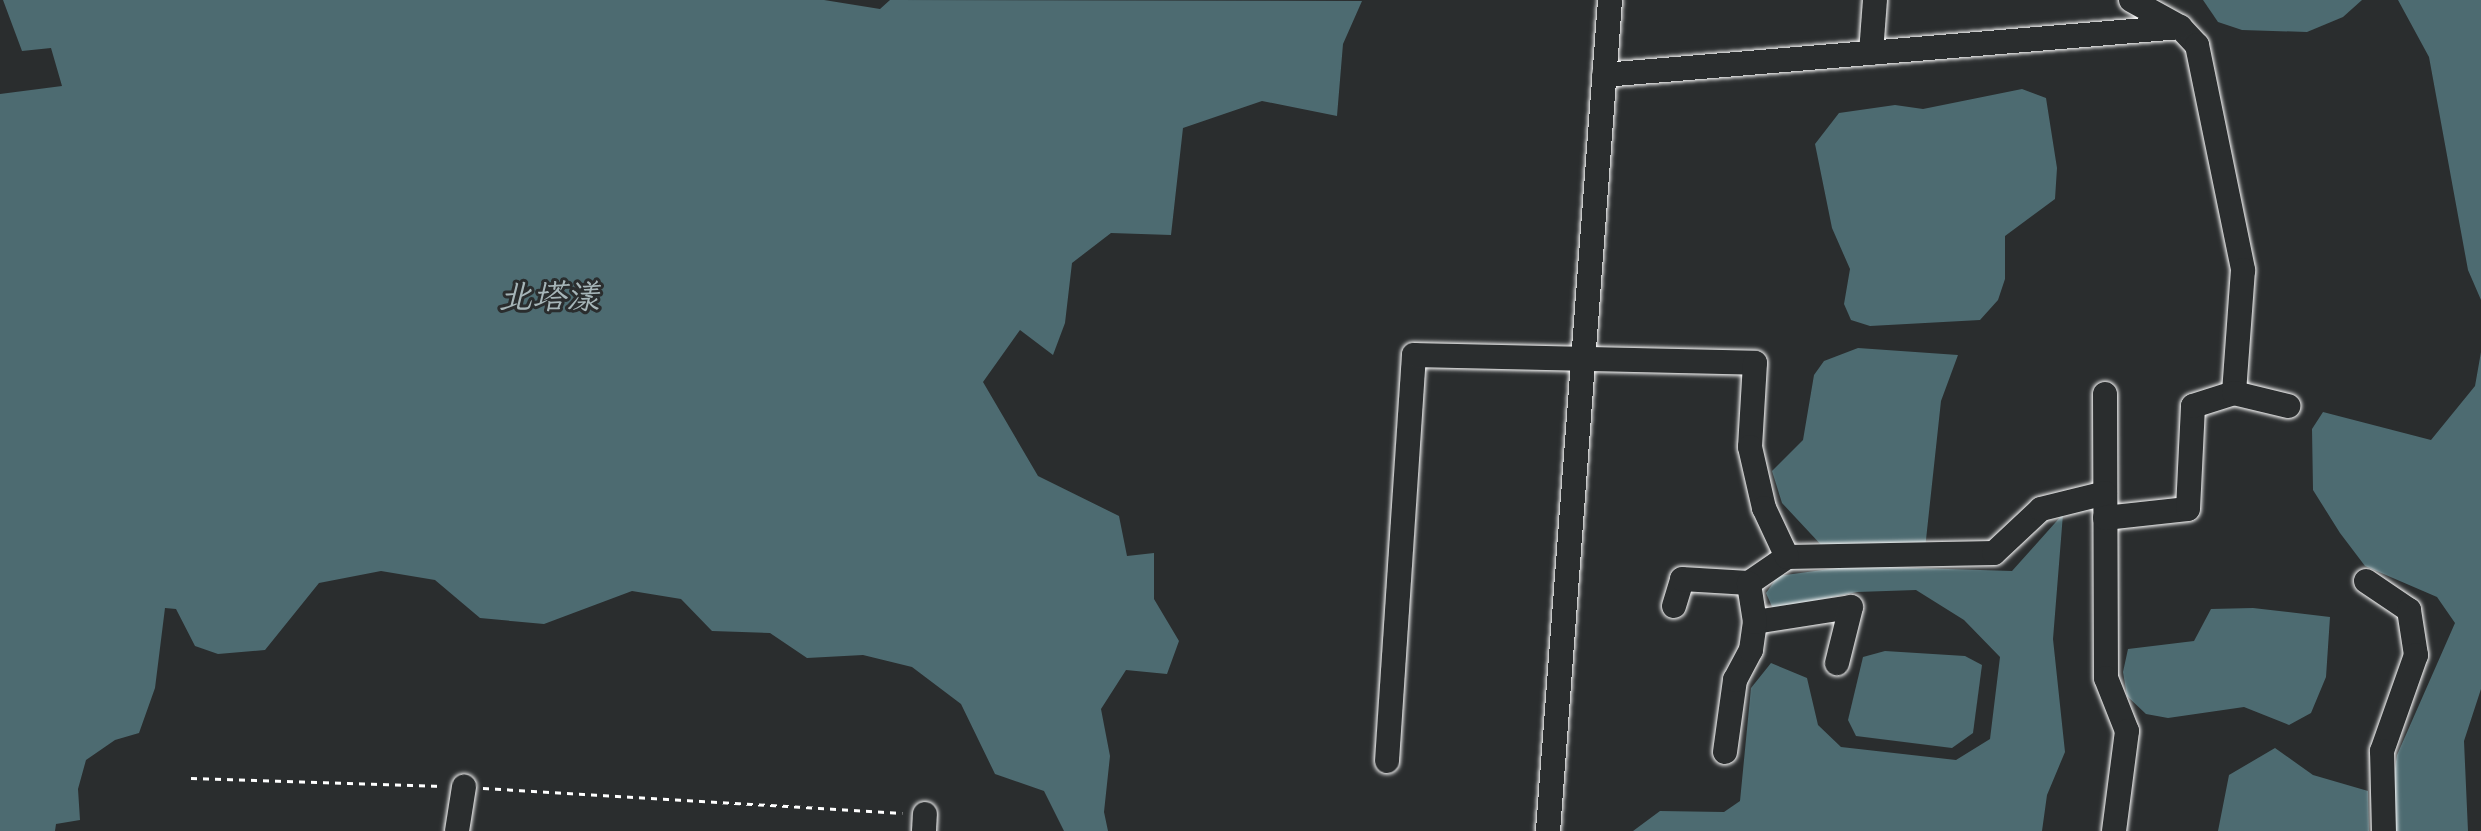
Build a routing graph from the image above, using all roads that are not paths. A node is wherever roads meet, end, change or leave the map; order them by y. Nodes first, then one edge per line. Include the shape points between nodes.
1 (1610, 0) edge
2 (1875, 0) edge
3 (2131, 0) edge
4 (2180, 27) junction
5 (1871, 53) junction
6 (1604, 75) junction
7 (1581, 359) junction
8 (2234, 393) junction
9 (2105, 394) dead end
10 (2288, 406) dead end
11 (2105, 493) junction
12 (2105, 518) junction
13 (1787, 557) junction
14 (2366, 581) dead end
15 (1749, 583) junction
16 (1674, 606) dead end
17 (1755, 622) junction
18 (1837, 663) dead end
19 (1725, 752) dead end
20 (1387, 761) dead end
21 (464, 787) road end
22 (457, 831) edge
23 (1548, 831) edge
24 (2114, 831) edge
25 (2384, 831) edge

1 - 6 street
2 - 5 street
3 - 4 street
4 - 5 street
4 - 8 street via 2197,45 2243,270
5 - 6 street
6 - 7 street
7 - 13 street via 1755,363 1750,447 1764,508
7 - 20 street via 1414,355
7 - 23 street
8 - 10 street
8 - 12 street via 2193,406 2188,509
9 - 11 street
11 - 12 street
11 - 13 street via 2041,509 1994,553
12 - 24 street via 2106,678 2127,731
13 - 15 street
14 - 25 street via 2409,610 2416,655 2382,751
15 - 16 street via 1682,579
15 - 17 street
17 - 18 street via 1851,607
17 - 19 street via 1751,650 1735,680
21 - 22 street

